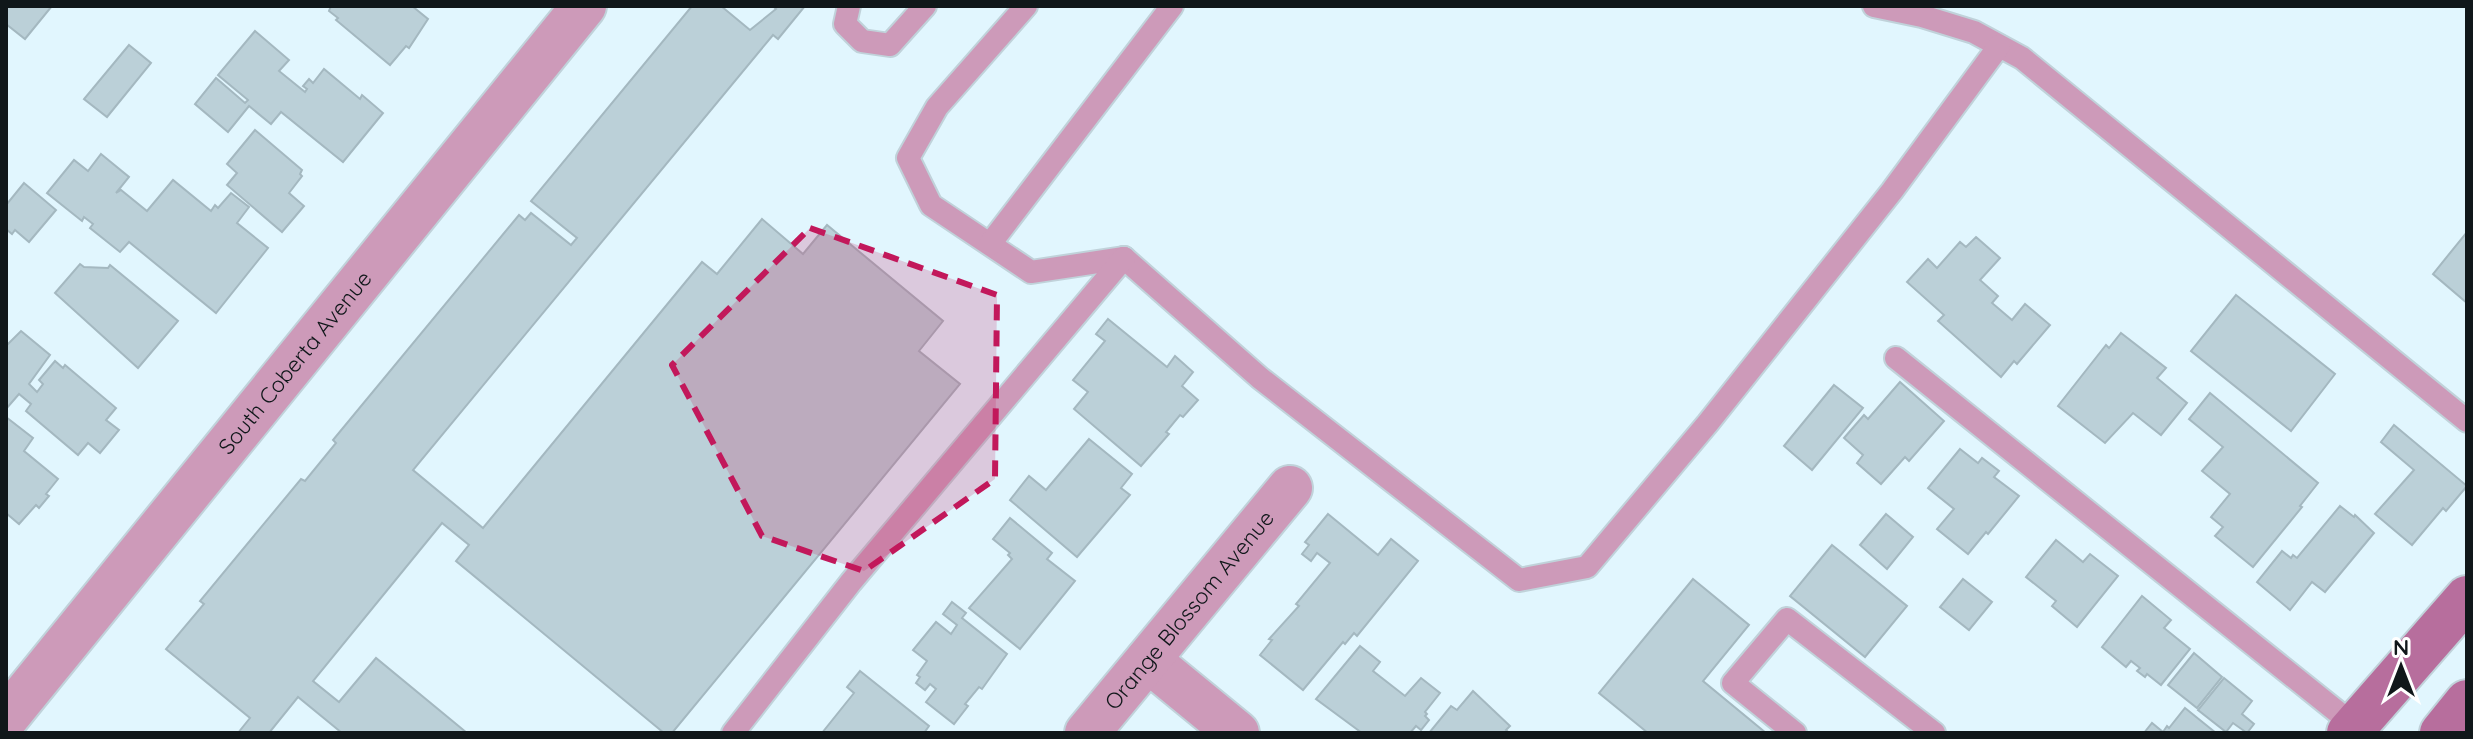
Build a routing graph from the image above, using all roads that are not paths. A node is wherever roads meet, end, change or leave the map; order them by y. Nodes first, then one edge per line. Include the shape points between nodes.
1 (584, 6) edge
2 (849, 6) edge
3 (925, 6) edge
4 (1026, 6) edge
5 (1172, 6) edge
6 (1874, 6) edge
7 (1999, 46) junction
8 (990, 244) junction
9 (1124, 258) junction
10 (1896, 358) dead end
11 (2467, 421) edge
12 (1290, 488) dead end
13 (2467, 598) edge
14 (1148, 660) junction
15 (2467, 702) edge
16 (6, 718) edge
17 (2352, 729) edge
18 (733, 733) edge
19 (1087, 733) edge
20 (1237, 733) edge
21 (1795, 733) edge
22 (1934, 733) edge
23 (2442, 733) edge

1 - 16 street, South Coberta Avenue
2 - 3 lane via 845,24 862,41 890,45
4 - 8 lane via 937,107 908,158 931,205
5 - 8 lane
6 - 7 lane via 1974,32
7 - 9 lane via 1873,216 1587,567 1519,580 1270,386
7 - 11 lane via 2022,58
8 - 9 lane via 1031,272
9 - 18 lane via 851,582
10 - 17 lane
12 - 14 street, Orange Blossom Avenue
13 - 17 main road
14 - 19 street, Orange Blossom Avenue
14 - 20 street
15 - 23 main road
21 - 22 lane via 1733,683 1787,619

